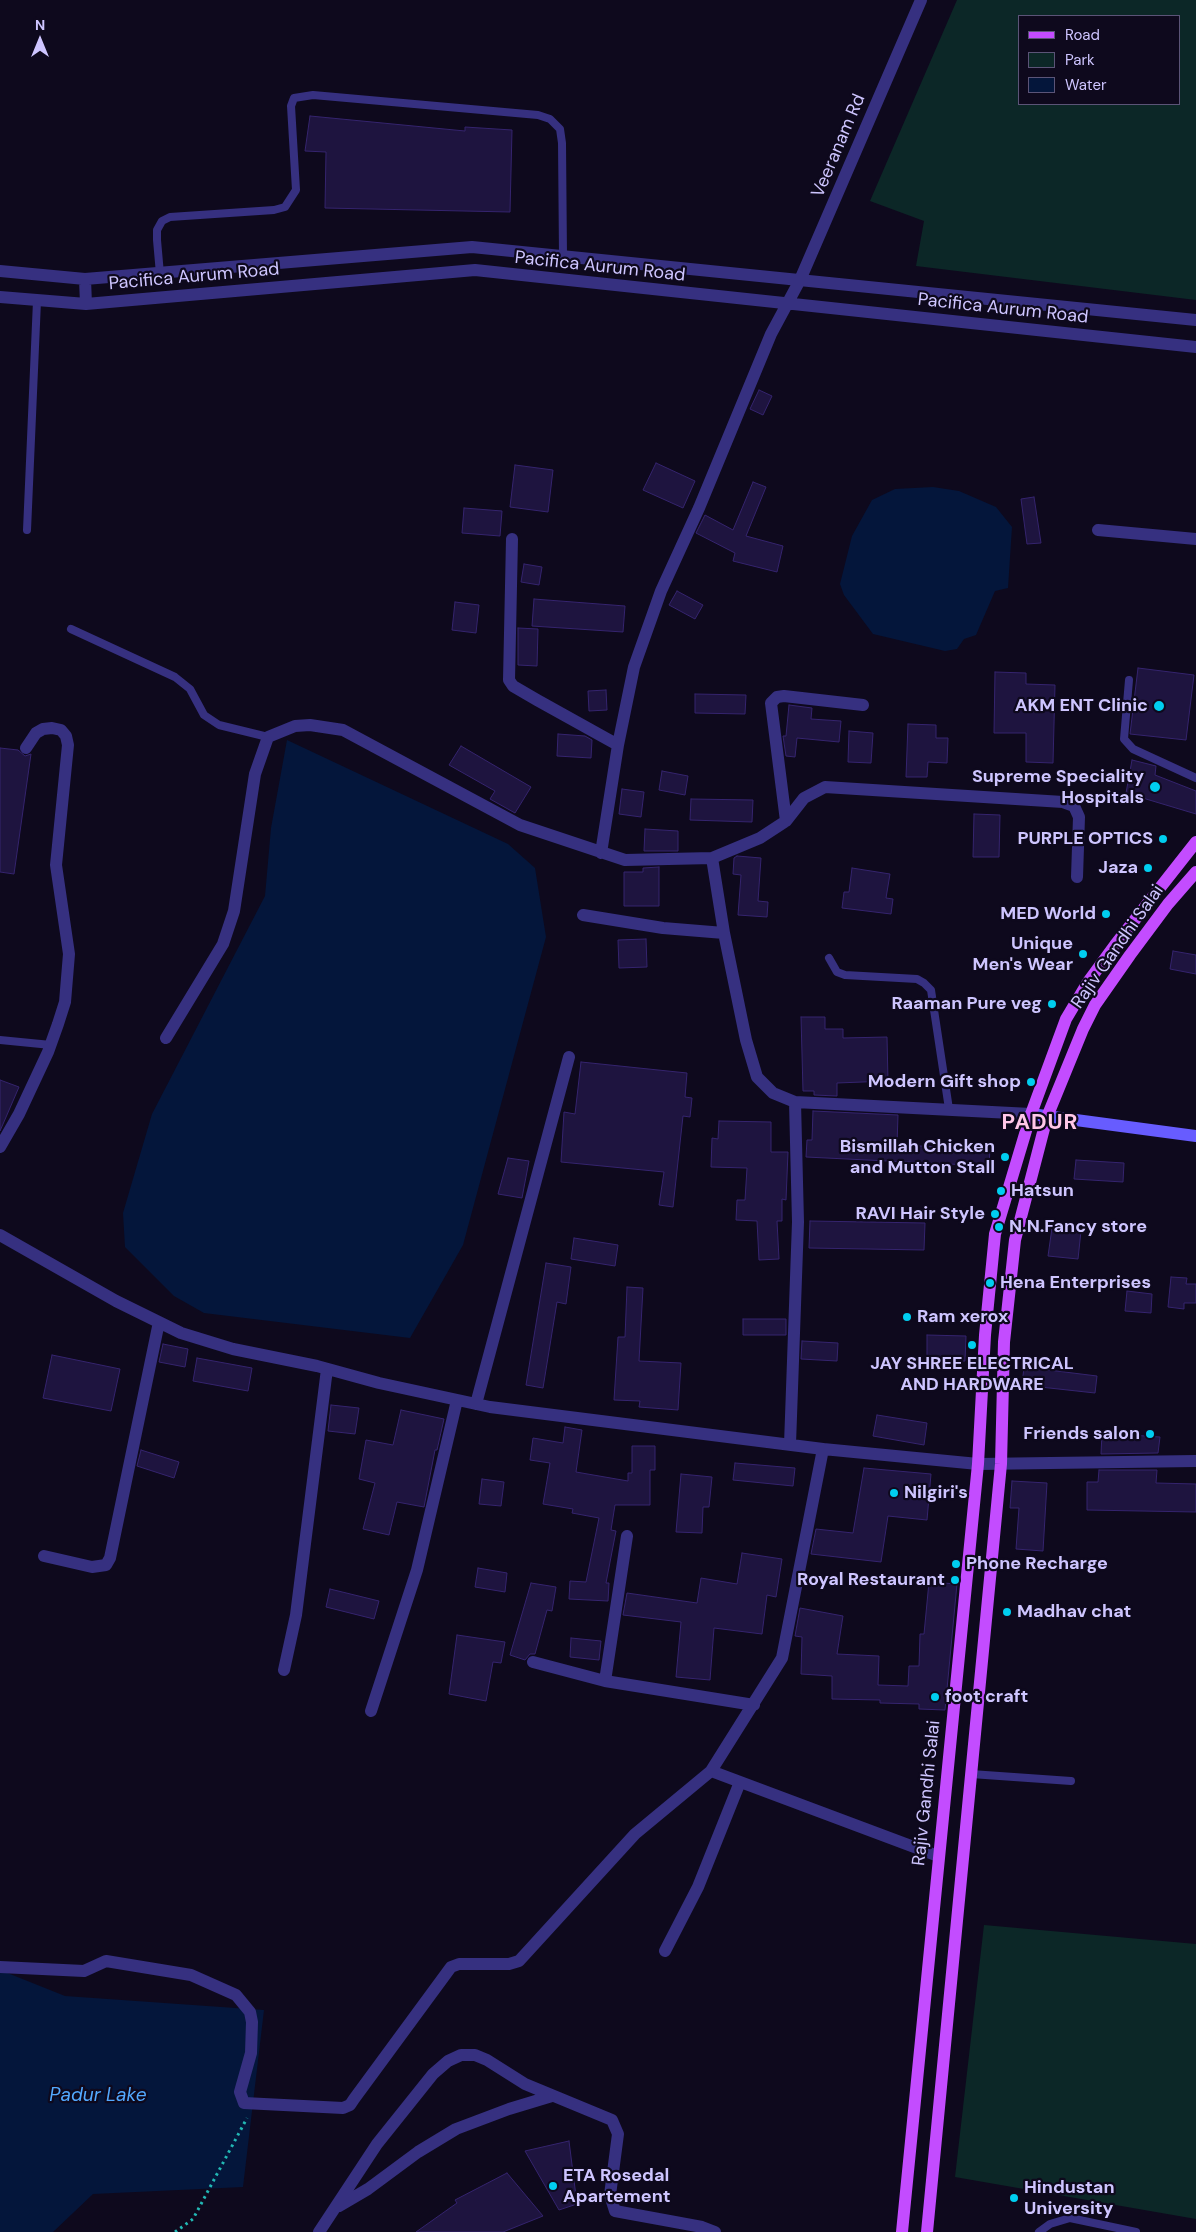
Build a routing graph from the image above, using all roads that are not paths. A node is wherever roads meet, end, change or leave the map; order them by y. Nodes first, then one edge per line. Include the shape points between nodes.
1 (921, 0) edge
2 (562, 256) junction
3 (0, 272) edge
4 (160, 274) junction
5 (85, 279) junction
6 (800, 280) junction
7 (0, 298) edge
8 (37, 301) junction
9 (86, 304) junction
10 (786, 305) junction
11 (1196, 320) edge
12 (1196, 347) edge
13 (27, 530) dead end
14 (1098, 530) dead end
15 (512, 539) dead end
16 (1196, 539) edge
17 (71, 629) dead end
18 (1129, 680) dead end
19 (863, 706) dead end
20 (268, 737) junction
21 (618, 744) junction
22 (26, 748) dead end
23 (1196, 778) edge
24 (786, 821) junction
25 (1196, 842) edge
26 (601, 853) junction
27 (712, 858) junction
28 (1196, 872) edge
29 (1078, 877) dead end
30 (583, 915) dead end
31 (724, 933) junction
32 (829, 958) dead end
33 (166, 1038) dead end
34 (0, 1040) edge
35 (50, 1045) junction
36 (569, 1057) dead end
37 (795, 1102) junction
38 (949, 1109) junction
39 (1031, 1114) junction
40 (1047, 1117) junction
41 (1196, 1136) edge
42 (0, 1147) edge
43 (0, 1235) edge
44 (159, 1322) junction
45 (327, 1369) junction
46 (457, 1400) junction
47 (476, 1404) junction
48 (790, 1444) junction
49 (823, 1449) junction
50 (1196, 1461) edge
51 (978, 1464) junction
52 (1001, 1464) junction
53 (627, 1536) dead end
54 (44, 1556) dead end
55 (533, 1662) dead end
56 (284, 1670) dead end
57 (605, 1681) junction
58 (754, 1705) junction
59 (371, 1711) dead end
60 (711, 1771) junction
61 (971, 1774) junction
62 (1071, 1781) dead end
63 (740, 1782) junction
64 (938, 1856) junction
65 (666, 1951) dead end
66 (0, 1967) edge
67 (552, 2096) junction
68 (336, 2207) junction
69 (319, 2232) edge
70 (715, 2232) edge
71 (902, 2232) edge
72 (926, 2232) edge
73 (1039, 2232) edge
74 (1136, 2232) edge

1 - 6 street, Veeranam Rd
2 - 4 street, Pacifica Aurum Road via 472,247
2 - 4 lane via 562,143 560,129 550,118 313,95 294,98 291,106 296,190 285,207 170,217 162,221 156,240
2 - 6 street, Pacifica Aurum Road
3 - 5 street, Pacifica Aurum Road
4 - 5 street, Pacifica Aurum Road
5 - 9 street
6 - 10 street, Veeranam Rd
6 - 11 street, Pacifica Aurum Road
7 - 8 street, Pacifica Aurum Road
8 - 9 street, Pacifica Aurum Road
8 - 13 lane
9 - 10 street, Pacifica Aurum Road via 475,270
10 - 12 street, Pacifica Aurum Road
10 - 21 street, Veeranam Rd via 661,591 634,667
14 - 16 street
15 - 21 street via 509,680 513,686
17 - 20 lane via 175,677 190,689 204,715 219,725
18 - 23 lane via 1124,739 1133,749
19 - 24 street via 784,696 771,703
20 - 26 street via 294,726 343,730 520,825
20 - 33 street via 255,774 234,911 223,944
21 - 26 street, Veeranam Rd
22 - 35 street via 36,733 52,728 61,730 68,745 56,865 69,954 65,1002
24 - 27 street via 760,838
24 - 29 street via 804,798 825,787 836,786 1063,802 1074,806 1079,817
25 - 39 main road, Rajiv Gandhi Salai via 1088,982 1066,1019
26 - 27 street via 625,860
27 - 31 street
28 - 40 main road, Rajiv Gandhi Salai via 1168,904 1095,1005
30 - 31 street via 649,926
31 - 37 street via 757,1077 773,1093
32 - 38 lane via 837,972 845,976 917,979 931,990
34 - 35 lane
35 - 42 street via 19,1114
36 - 47 street
37 - 38 street
37 - 48 street via 798,1222
38 - 39 street
39 - 40 street
39 - 51 main road, Rajiv Gandhi Salai via 995,1234 985,1335
40 - 41 street
40 - 52 main road, Rajiv Gandhi Salai via 1015,1240 1004,1342
43 - 44 street
44 - 45 street via 181,1333 233,1350
44 - 54 street via 110,1558 106,1564 92,1567
45 - 46 street
45 - 56 street via 296,1615
46 - 47 street
46 - 59 street via 417,1570
47 - 48 street
48 - 49 street
49 - 51 street
49 - 58 street via 782,1658
50 - 52 street
51 - 52 street
51 - 64 main road, Rajiv Gandhi Salai
52 - 61 main road, Rajiv Gandhi Salai
53 - 57 street
55 - 57 street
57 - 58 street
58 - 60 street
60 - 63 street
60 - 66 street via 635,1834 519,1960 509,1964 459,1964 450,1967 350,2105 337,2108 244,2103 240,2097 241,2085 251,2053 252,2022 247,2008 236,1995 191,1976 117,1963 100,1963 84,1971 71,1972
61 - 62 lane
61 - 72 main road, Rajiv Gandhi Salai
63 - 64 street
63 - 65 street via 698,1887
64 - 71 main road, Rajiv Gandhi Salai
67 - 68 street via 456,2129
67 - 68 street via 475,2055 461,2055 448,2061 433,2074 377,2144
67 - 70 street via 603,2115 617,2126 618,2144 610,2195 615,2211
68 - 69 street
73 - 74 lane via 1050,2224 1070,2218

